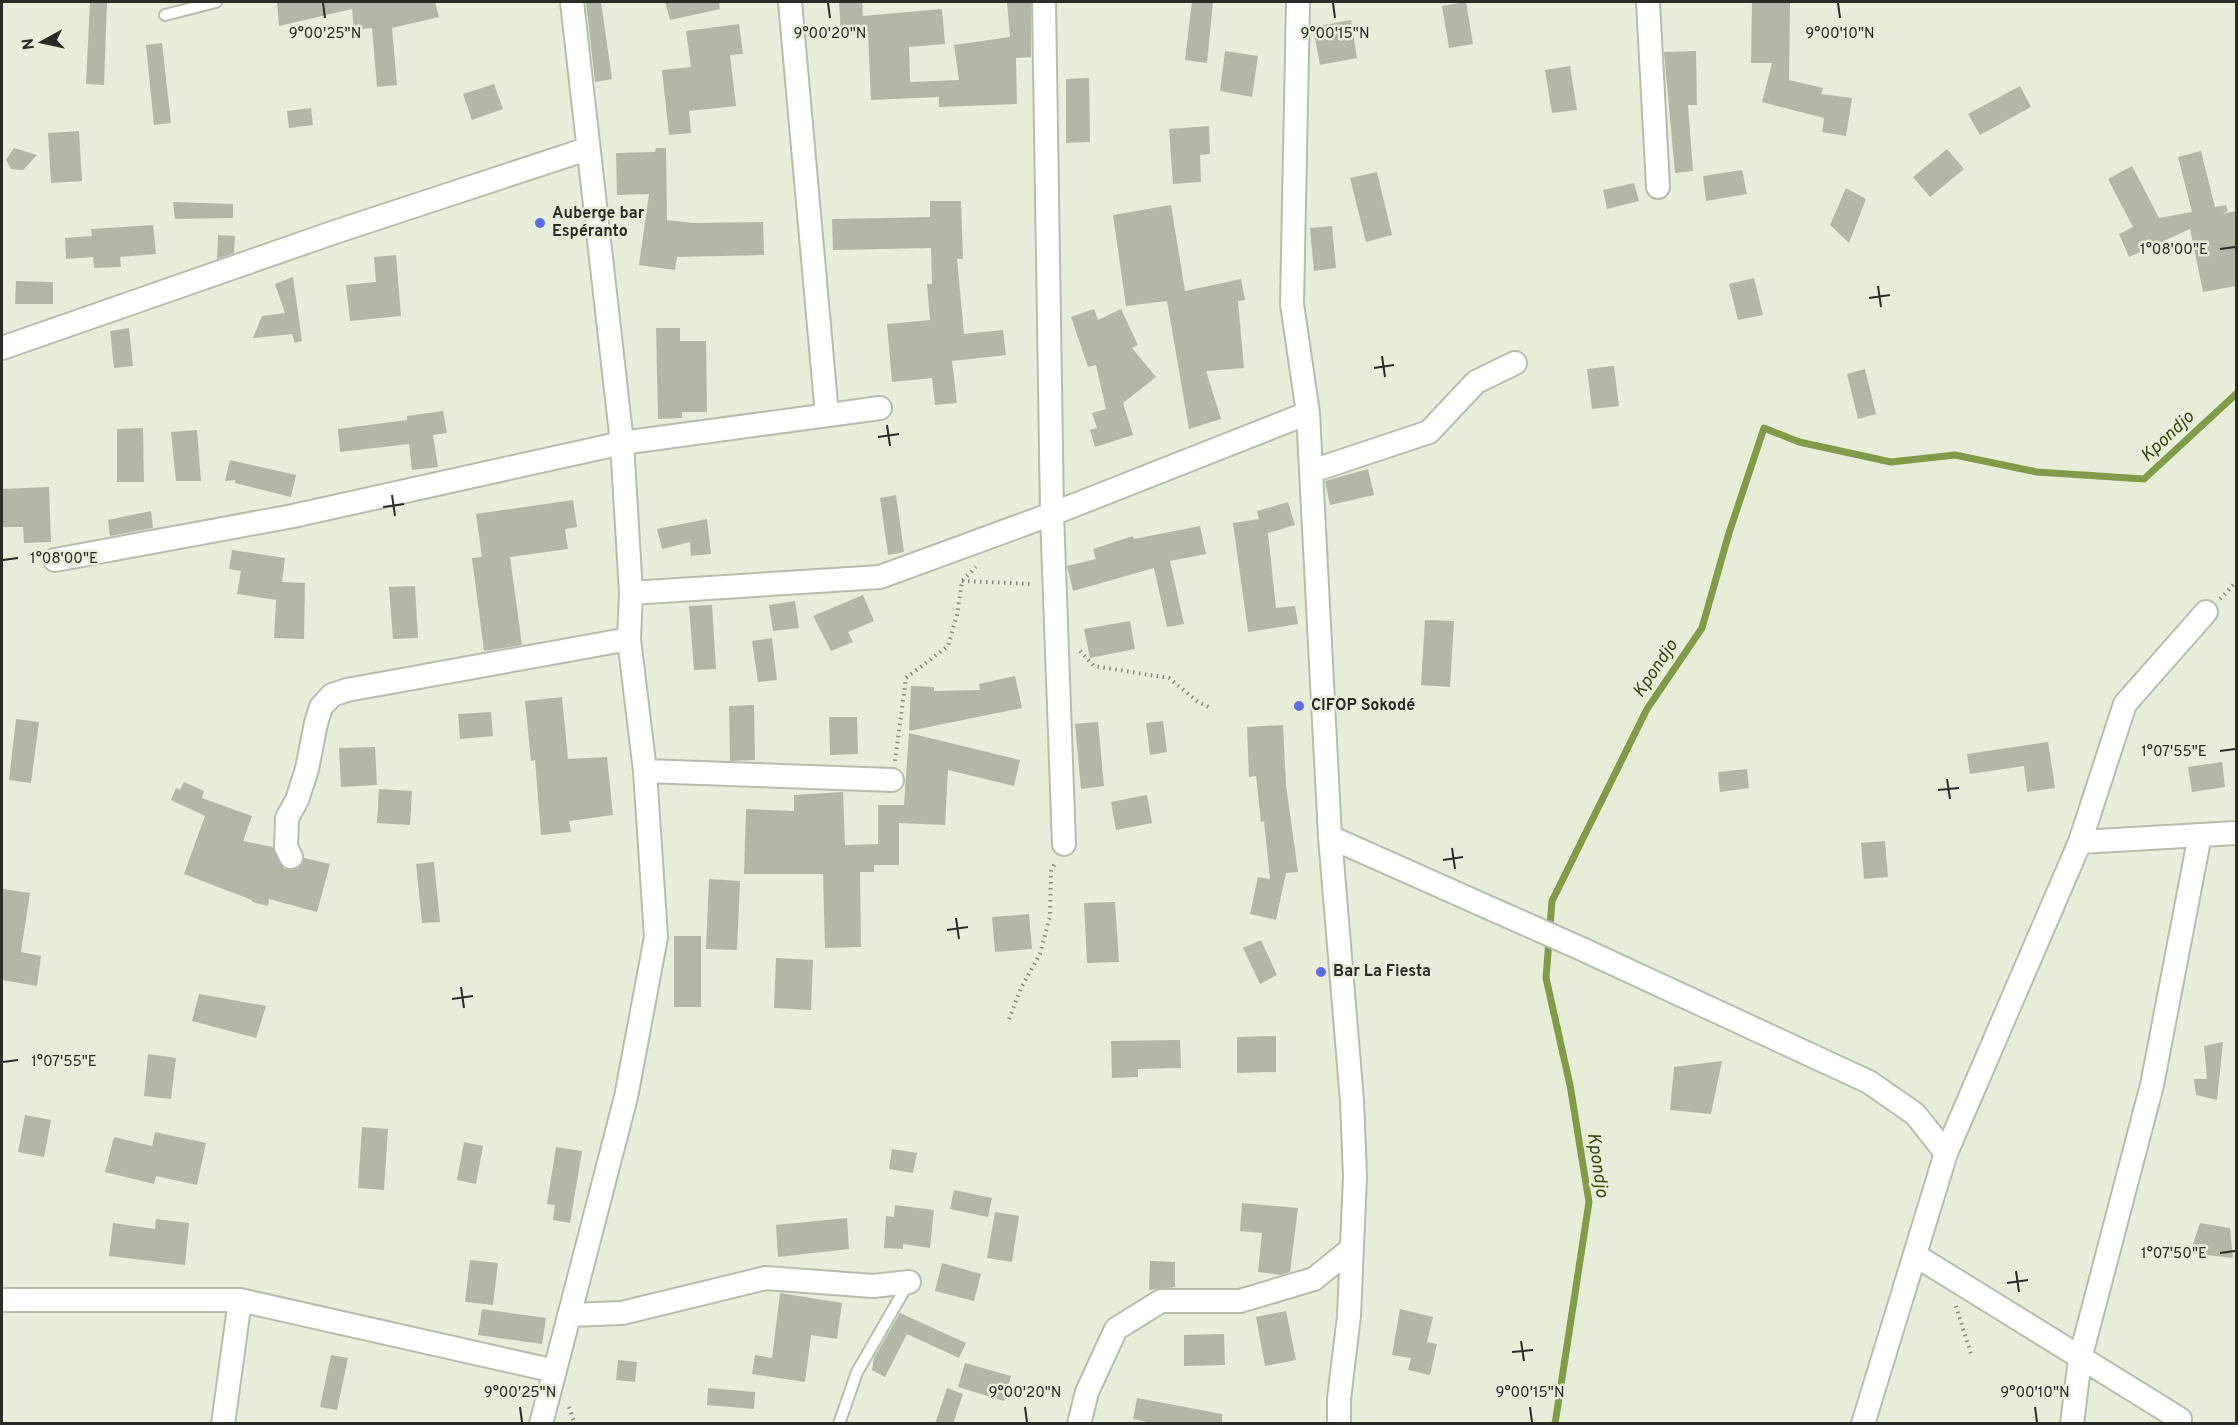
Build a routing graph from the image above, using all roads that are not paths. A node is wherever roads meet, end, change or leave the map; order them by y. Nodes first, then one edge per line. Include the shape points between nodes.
1 (216, 2) edge
2 (572, 2) edge
3 (789, 2) edge
4 (1044, 2) edge
5 (1298, 2) edge
6 (1648, 2) edge
7 (165, 15) dead end
8 (587, 149) junction
9 (1658, 187) dead end
10 (2, 348) edge
11 (1515, 363) dead end
12 (880, 408) dead end
13 (1308, 413) junction
14 (827, 415) junction
15 (622, 443) junction
16 (1312, 471) junction
17 (1052, 514) junction
18 (54, 560) dead end
19 (631, 592) junction
20 (2206, 612) dead end
21 (628, 639) junction
22 (645, 771) junction
23 (892, 780) road end
24 (2236, 833) edge
25 (2200, 835) junction
26 (1330, 837) junction
27 (2080, 842) junction
28 (1064, 844) road end
29 (291, 857) dead end
30 (1946, 1153) junction
31 (1351, 1249) junction
32 (1915, 1255) junction
33 (909, 1282) joint
34 (2, 1300) edge
35 (240, 1300) junction
36 (569, 1315) junction
37 (2080, 1359) junction
38 (555, 1371) junction
39 (2180, 1419) dead end
40 (223, 1424) edge
41 (541, 1424) edge
42 (839, 1424) edge
43 (1079, 1424) edge
44 (1339, 1424) edge
45 (1863, 1424) edge
46 (2072, 1424) edge

1 - 7 lane
2 - 8 street
3 - 14 street
4 - 17 street
5 - 13 street via 1292,304
6 - 9 street
8 - 10 street
8 - 15 street
11 - 16 street via 1476,382 1429,432
12 - 14 street
13 - 16 street
13 - 17 street
14 - 15 street
15 - 18 street via 293,516
15 - 19 street
16 - 26 street
17 - 19 street via 880,577
17 - 28 street
19 - 21 street
20 - 27 street via 2125,704
21 - 22 street
21 - 29 street via 332,695 321,707 304,779 287,818 286,848
22 - 23 street
22 - 36 street via 656,937 626,1097
24 - 25 street
25 - 27 street
25 - 37 street via 2152,1085
26 - 30 street via 1869,1082 1915,1114
26 - 31 street via 1352,1101 1355,1177
27 - 30 street
30 - 32 street
31 - 43 street via 1314,1279 1240,1301 1161,1301 1116,1329 1087,1392
31 - 44 street
32 - 37 street
32 - 45 street
33 - 36 street via 873,1286 766,1278 622,1312
33 - 42 lane via 857,1372
34 - 35 street
35 - 38 street
35 - 40 street
36 - 38 street
37 - 39 street
37 - 46 street
38 - 41 street

